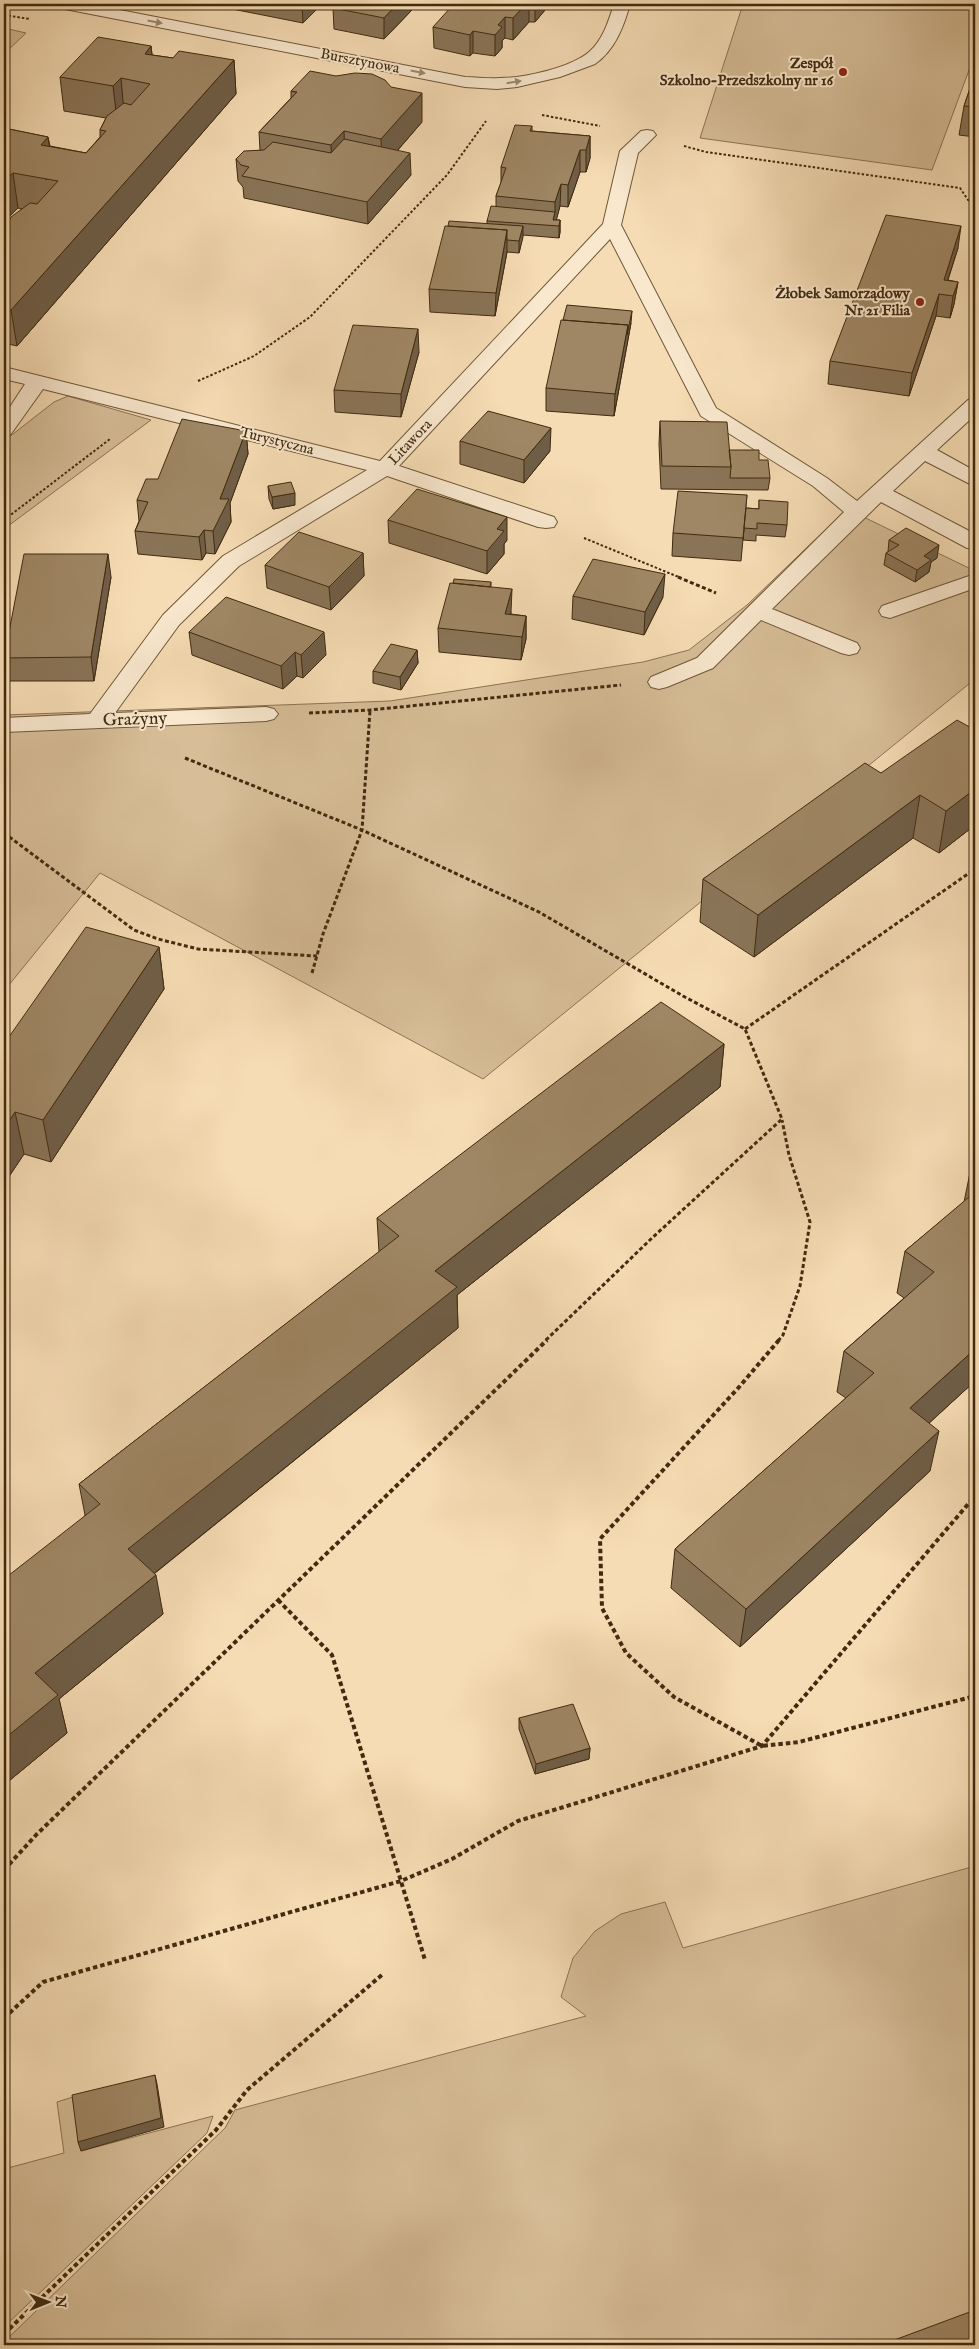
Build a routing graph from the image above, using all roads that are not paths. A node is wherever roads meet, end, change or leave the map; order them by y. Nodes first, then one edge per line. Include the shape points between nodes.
1 (65, 4) edge
2 (622, 4) edge
3 (647, 135) road end
4 (612, 225) junction
5 (4, 373) edge
6 (38, 380) junction
7 (975, 404) edge
8 (4, 430) edge
9 (924, 452) junction
10 (385, 468) junction
11 (975, 479) edge
12 (879, 492) junction
13 (857, 512) junction
14 (546, 522) road end
15 (975, 543) edge
16 (975, 582) edge
17 (758, 611) junction
18 (890, 611) dead end
19 (849, 648) dead end
20 (659, 682) road end
21 (266, 714) road end
22 (96, 722) junction
23 (4, 725) edge

1 -> 2 street, Bursztynowa via 465,82 507,83 540,77 594,56 608,40
3 - 4 street via 629,151
4 - 10 street, Litawora
4 - 13 street via 708,412 820,482
5 - 6 street, Turystyczna
6 - 8 street
6 - 10 street, Turystyczna
7 - 9 street
9 - 11 street
9 - 12 street
10 - 14 street, Turystyczna
10 - 22 street, Litawora via 232,561 171,620
12 - 13 street
12 - 15 street
13 - 17 street
16 - 18 street
17 - 19 street
17 - 20 street via 705,663
21 - 22 street, Grażyny
22 - 23 street, Grażyny

